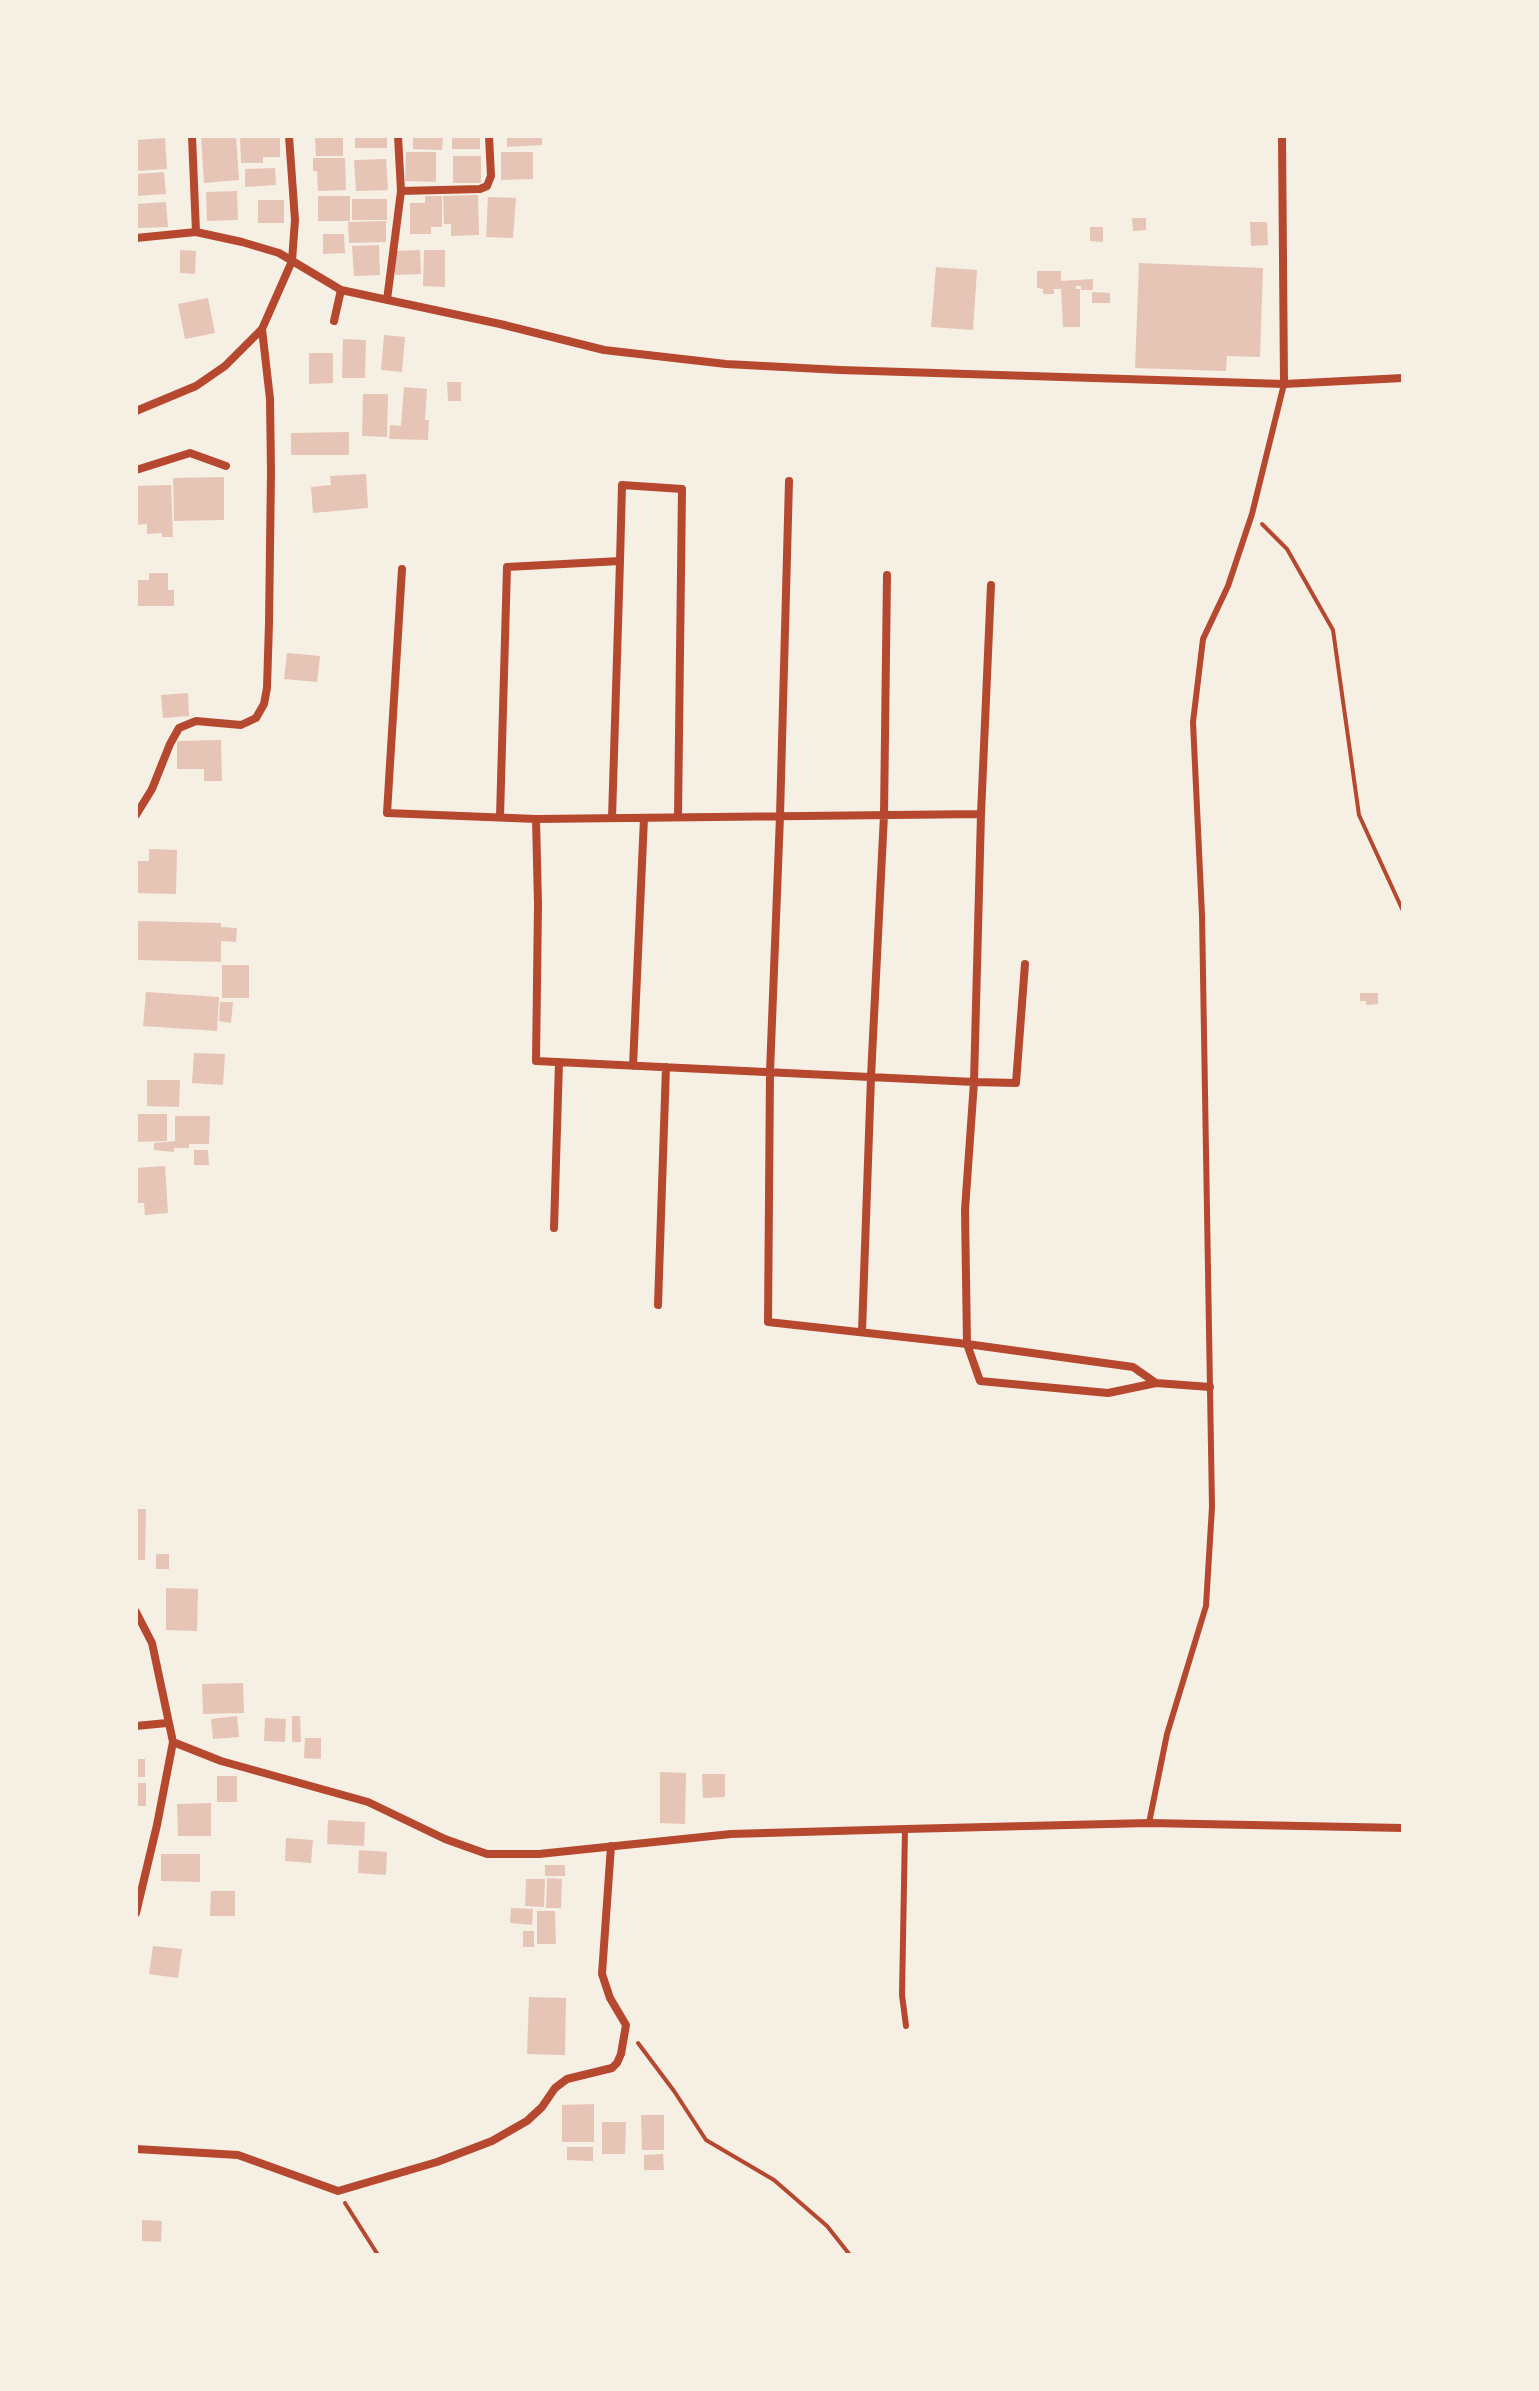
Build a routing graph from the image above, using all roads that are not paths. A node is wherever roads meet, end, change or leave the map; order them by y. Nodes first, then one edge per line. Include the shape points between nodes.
1 (192, 136) edge
2 (289, 136) edge
3 (398, 136) edge
4 (489, 136) edge
5 (1282, 136) edge
6 (401, 191) junction
7 (196, 232) junction
8 (136, 238) edge
9 (292, 261) junction
10 (341, 290) junction
11 (387, 300) junction
12 (334, 321) dead end
13 (262, 329) junction
14 (1403, 378) edge
15 (1284, 384) junction
16 (136, 411) edge
17 (226, 466) dead end
18 (136, 470) edge
19 (789, 481) dead end
20 (620, 561) junction
21 (402, 569) dead end
22 (887, 575) dead end
23 (991, 585) dead end
24 (981, 814) junction
25 (136, 815) edge
26 (884, 815) junction
27 (780, 816) junction
28 (500, 817) junction
29 (678, 817) junction
30 (612, 818) junction
31 (644, 818) junction
32 (536, 819) junction
33 (1025, 964) dead end
34 (559, 1062) junction
35 (633, 1066) junction
36 (664, 1067) junction
37 (770, 1072) junction
38 (871, 1077) junction
39 (974, 1082) junction
40 (554, 1228) dead end
41 (658, 1305) dead end
42 (862, 1332) junction
43 (967, 1344) junction
44 (1156, 1383) junction
45 (1210, 1387) junction
46 (136, 1612) edge
47 (167, 1723) junction
48 (136, 1726) edge
49 (173, 1742) junction
50 (1149, 1823) junction
51 (1403, 1828) edge
52 (905, 1829) junction
53 (611, 1846) junction
54 (136, 1913) edge
55 (906, 2026) dead end
56 (136, 2149) edge

1 - 7 street
2 - 9 street
3 - 6 street
4 - 6 street via 487,186
5 - 15 street
6 - 11 street
7 - 8 street
7 - 9 street via 255,245
9 - 10 street
9 - 13 street
10 - 11 street
10 - 12 street
11 - 15 street via 604,350 726,364
13 - 16 street via 196,386
13 - 25 street via 270,399 264,704 256,718 241,725 196,721 179,728
14 - 15 street
15 - 45 lane via 1252,514 1203,639 1193,722 1202,915
17 - 18 street via 190,453
19 - 27 street
20 - 28 street via 507,567
20 - 29 street via 622,485 682,489
20 - 30 street
21 - 28 street via 387,813
22 - 26 street
23 - 24 street
24 - 26 street
24 - 39 street
26 - 27 street
26 - 38 street
27 - 29 street
27 - 37 street
28 - 32 street
29 - 31 street
30 - 31 street
30 - 32 street
31 - 35 street
32 - 34 street via 536,1061
33 - 39 street via 1016,1083
34 - 35 street
34 - 40 street
35 - 36 street
36 - 37 street
36 - 41 street
37 - 38 street
37 - 42 street via 768,1322
38 - 39 street
38 - 42 street
39 - 43 street via 965,1210
42 - 43 street
43 - 44 street via 1133,1367
43 - 44 street via 980,1381 1108,1393
44 - 45 street
45 - 50 lane via 1212,1507 1206,1606 1167,1734
46 - 47 street via 152,1643
47 - 48 street
47 - 49 street
49 - 53 street via 221,1761 368,1802 487,1854
49 - 54 street
50 - 51 street
50 - 52 street
52 - 53 street via 731,1834
52 - 55 lane
53 - 56 street via 602,1974 626,2025 621,2054 612,2068 567,2079 527,2121 492,2141 338,2191 238,2155

